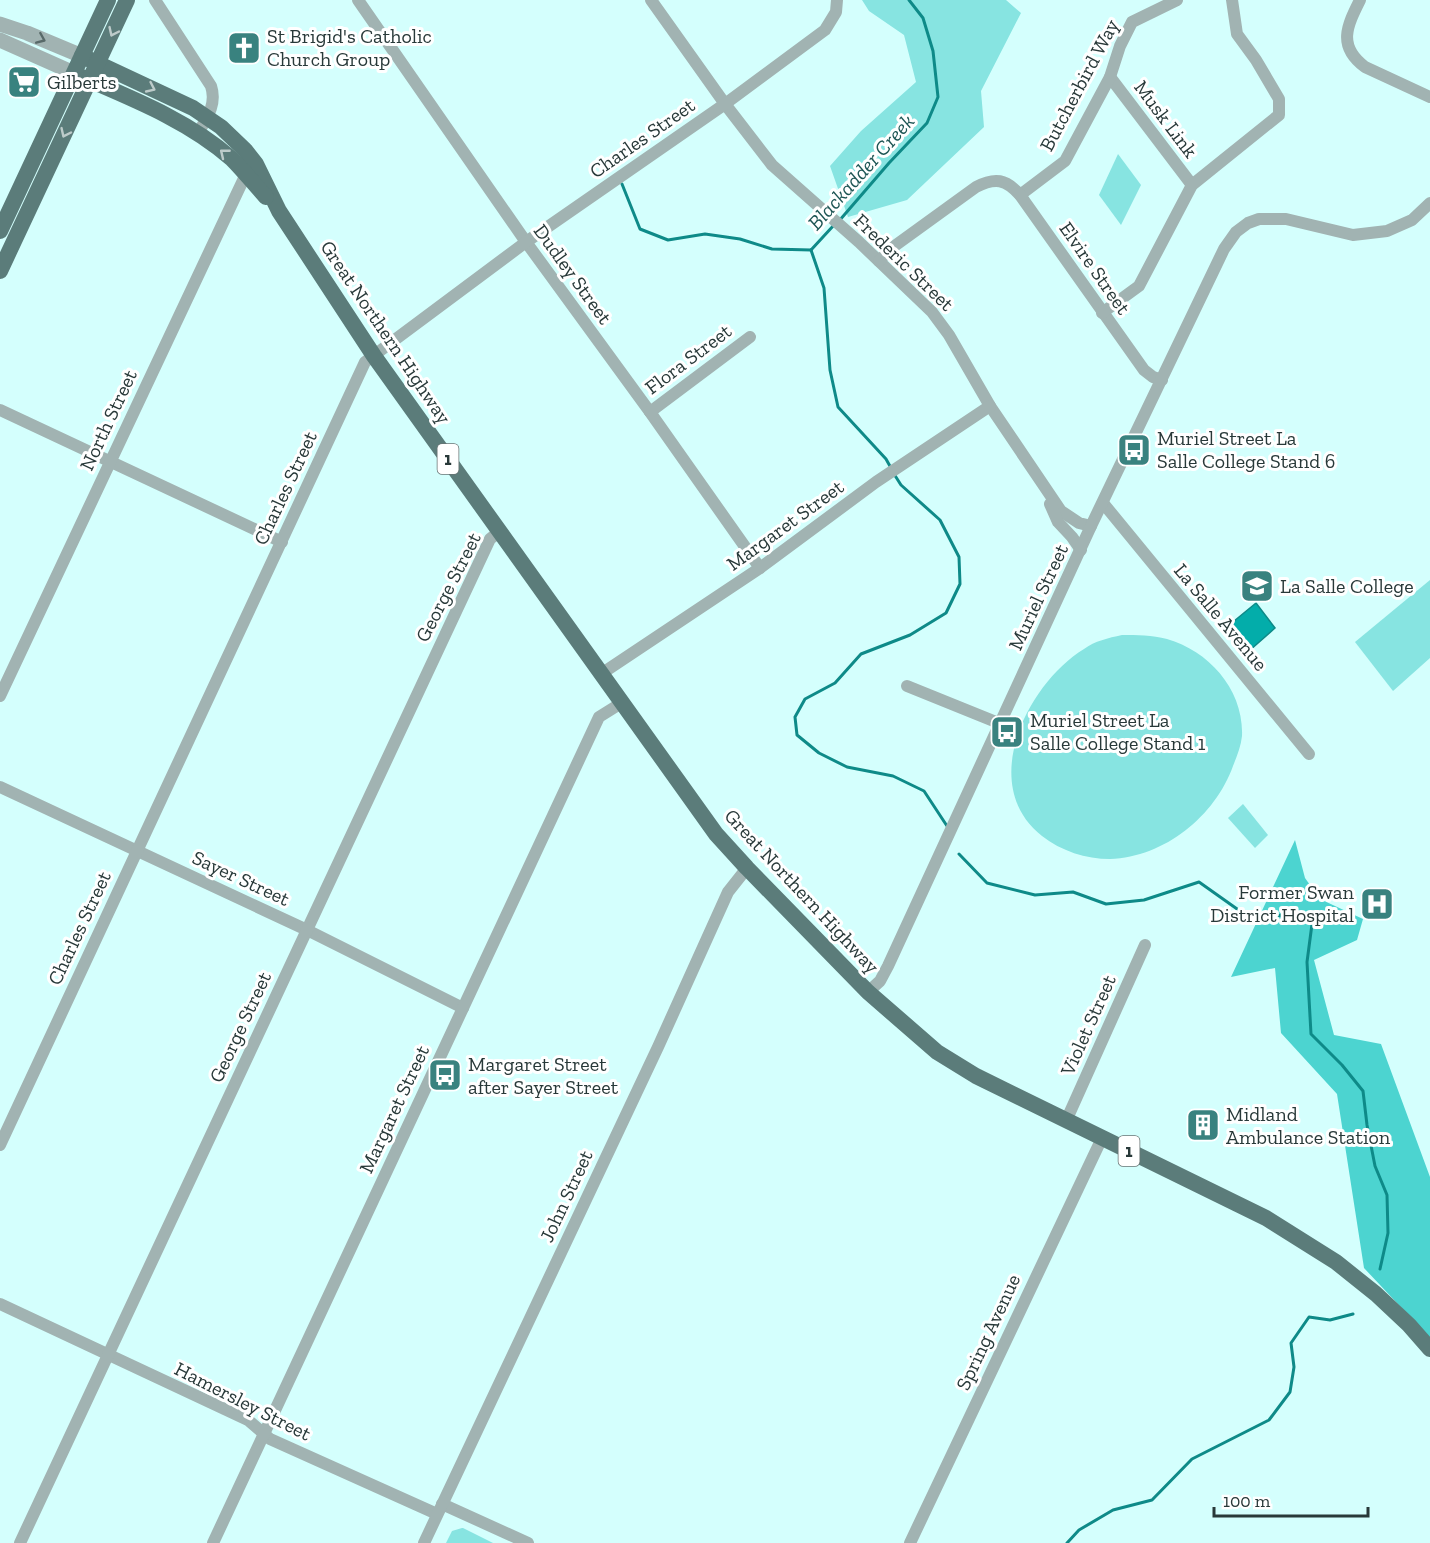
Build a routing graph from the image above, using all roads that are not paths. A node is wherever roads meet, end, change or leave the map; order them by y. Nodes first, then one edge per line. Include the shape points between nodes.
1 (108, 0) edge
2 (128, 0) edge
3 (155, 0) edge
4 (358, 0) edge
5 (651, 0) edge
6 (837, 0) edge
7 (1177, 0) edge
8 (1232, 0) edge
9 (1360, 0) edge
10 (0, 24) edge
11 (0, 40) edge
12 (81, 56) junction
13 (98, 64) junction
14 (74, 73) junction
15 (1110, 77) junction
16 (90, 80) junction
17 (1430, 97) edge
18 (725, 104) junction
19 (208, 117) junction
20 (198, 133) junction
21 (251, 169) junction
22 (1192, 184) junction
23 (1020, 195) junction
24 (1430, 203) edge
25 (0, 231) edge
26 (526, 242) junction
27 (879, 261) junction
28 (0, 271) edge
29 (1102, 313) junction
30 (750, 337) dead end
31 (374, 356) junction
32 (1161, 380) junction
33 (990, 406) junction
34 (0, 410) edge
35 (650, 412) junction
36 (111, 461) junction
37 (1041, 484) junction
38 (1103, 503) junction
39 (1091, 526) junction
40 (500, 531) junction
41 (282, 542) junction
42 (1081, 550) junction
43 (760, 568) junction
44 (602, 674) junction
45 (907, 686) dead end
46 (0, 696) edge
47 (622, 702) junction
48 (1001, 724) junction
49 (1310, 754) dead end
50 (0, 787) edge
51 (137, 851) junction
52 (747, 868) junction
53 (307, 930) junction
54 (1145, 945) dead end
55 (868, 992) junction
56 (463, 1008) junction
57 (1066, 1121) junction
58 (1102, 1138) junction
59 (0, 1145) edge
60 (0, 1304) edge
61 (1430, 1349) edge
62 (108, 1355) junction
63 (263, 1433) junction
64 (440, 1509) junction
65 (20, 1543) edge
66 (213, 1543) edge
67 (424, 1543) edge
68 (528, 1543) edge
69 (910, 1543) edge

1 - 12 main road
2 -> 13 main road
3 - 19 street via 211,86
4 - 26 street, Dudley Street
5 - 18 street, Frederic Street
6 - 18 street, Charles Street via 836,12 825,30
7 - 15 street, Butcherbird Way via 1132,22
8 - 22 street via 1237,34 1279,99 1279,115
9 - 17 street via 1348,24 1347,37 1356,60
10 -> 12 street
11 - 14 street
12 - 13 main road, Great Northern Highway
12 - 14 main road
13 - 16 main road
13 -> 19 main road, Great Northern Highway / 1
14 - 16 main road, Great Northern Highway / 1
14 - 25 main road
15 - 22 street, Musk Link
15 - 23 street, Butcherbird Way via 1065,161
16 - 20 main road, Great Northern Highway / 1
16 -> 28 main road
18 - 26 street, Charles Street
18 - 27 street, Frederic Street via 772,165
19 - 20 street
19 - 21 main road, Great Northern Highway / 1 via 232,137
21 -> 20 main road, Great Northern Highway / 1
21 - 31 main road, Great Northern Highway / 1
21 - 36 street, North Street
22 - 29 street via 1139,286
23 - 27 street, Elvire Street via 1004,181 982,184
23 - 29 street, Elvire Street
24 - 32 street, Muriel Street via 1412,220 1386,231 1353,235 1286,219 1248,223 1224,249
26 - 31 street, Charles Street
26 - 35 street, Dudley Street
27 - 33 street, Frederic Street via 938,319
29 - 32 street, Elvire Street via 1143,370
30 - 35 street, Flora Street
31 - 40 main road, Great Northern Highway / 1
31 - 41 street, Charles Street via 365,362
32 - 38 street, Muriel Street
33 - 37 street, Frederic Street
33 - 43 street, Margaret Street via 876,482
34 - 36 street
35 - 43 street, Dudley Street
36 - 41 street
36 - 46 street, North Street
37 - 39 street, Frederic Street via 1061,512
37 - 42 street, Frederic Street via 1058,522
38 - 39 street, Muriel Street
38 - 49 street, La Salle Avenue
39 - 42 street, Muriel Street
40 - 44 main road, Great Northern Highway / 1
40 - 53 street, George Street via 490,539
41 - 51 street, Charles Street
42 - 48 street, Muriel Street
43 - 44 street, Margaret Street
44 - 47 main road, Great Northern Highway / 1
45 - 48 street
47 - 52 main road, Great Northern Highway / 1 via 716,834
47 - 56 street, Margaret Street via 599,717
48 - 55 street, Muriel Street via 888,966
50 - 51 street, Sayer Street
51 - 53 street, Sayer Street
51 - 59 street, Charles Street
52 - 55 main road, Great Northern Highway / 1
52 - 64 street, John Street via 728,892
53 - 56 street, Sayer Street
53 - 62 street, George Street
54 - 57 street, Violet Street
55 - 57 main road, Great Northern Highway / 1 via 937,1052
56 - 63 street, Margaret Street
57 - 58 main road, Great Northern Highway / 1
58 - 61 main road, Great Northern Highway / 1 via 1266,1218 1316,1249 1376,1294
58 - 69 street, Spring Avenue
60 - 62 street, Hamersley Street
62 - 63 street, Hamersley Street via 248,1420
62 - 65 street, George Street
63 - 64 street, Hamersley Street
63 - 66 street, Margaret Street
64 - 67 street, John Street
64 - 68 street, Hamersley Street

